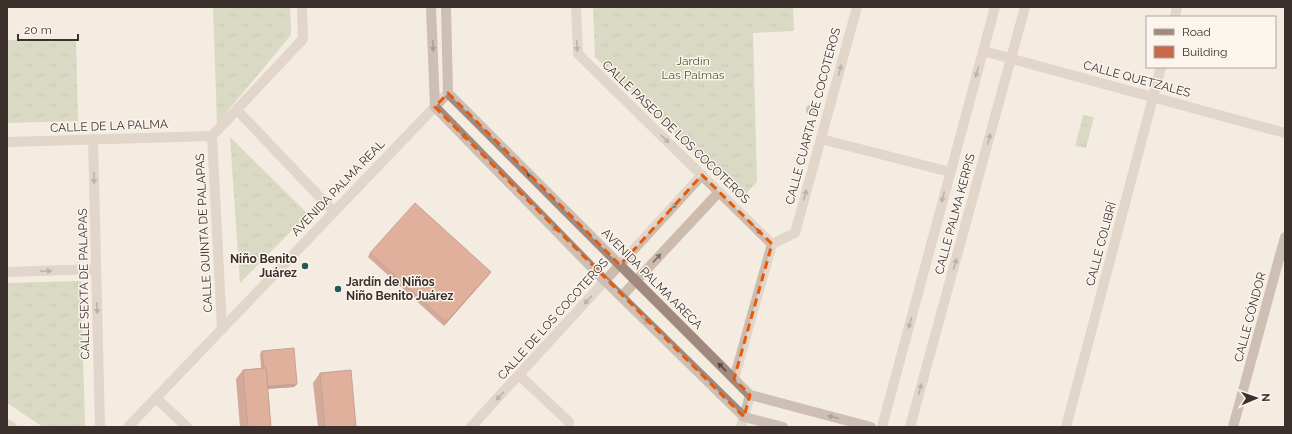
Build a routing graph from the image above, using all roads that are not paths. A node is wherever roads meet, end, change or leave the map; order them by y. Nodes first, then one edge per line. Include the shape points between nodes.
1 (302, 7) edge
2 (431, 7) edge
3 (446, 7) edge
4 (576, 7) edge
5 (857, 7) edge
6 (994, 7) edge
7 (1025, 7) edge
8 (983, 51) junction
9 (1011, 58) junction
10 (1161, 68) edge
11 (448, 93) junction
12 (1153, 97) junction
13 (435, 107) junction
14 (237, 110) junction
15 (1285, 133) edge
16 (212, 136) junction
17 (821, 139) junction
18 (93, 140) junction
19 (7, 142) edge
20 (950, 172) junction
21 (702, 175) junction
22 (719, 192) junction
23 (334, 212) junction
24 (1285, 237) edge
25 (772, 244) junction
26 (620, 265) junction
27 (96, 269) junction
28 (7, 272) edge
29 (605, 281) junction
30 (636, 281) junction
31 (621, 297) junction
32 (222, 329) junction
33 (519, 375) junction
34 (734, 379) junction
35 (750, 395) junction
36 (156, 398) junction
37 (744, 417) junction
38 (569, 422) dead end
39 (7, 424) edge
40 (12, 427) edge
41 (100, 427) edge
42 (128, 427) edge
43 (187, 427) edge
44 (471, 427) edge
45 (741, 427) edge
46 (783, 427) edge
47 (871, 427) edge
48 (882, 427) edge
49 (910, 427) edge
50 (1066, 427) edge
51 (1233, 427) edge

1 - 14 street via 303,39
2 -> 13 street
3 - 11 street
4 -> 21 street, CALLE PASEO DE LOS COCOTEROS via 578,54
17 -> 5 street, CALLE CUARTA DE COCOTEROS
6 - 8 street, CALLE PALMA KERPIS
7 - 9 street, CALLE PALMA KERPIS
8 - 9 street, CALLE QUETZALES
8 -> 20 street, CALLE PALMA KERPIS
9 - 12 street, CALLE QUETZALES
49 -> 9 street, CALLE PALMA KERPIS
10 - 12 street, CALLE COLIBRÍ
11 - 13 street, AVENIDA PALMA REAL
26 -> 11 street, AVENIDA PALMA ARECA
12 - 15 street, CALLE QUETZALES
12 - 50 street, CALLE COLIBRÍ
13 - 23 street, AVENIDA PALMA REAL
13 -> 29 street
14 - 16 street
14 - 23 street
16 - 18 street, CALLE DE LA PALMA
16 - 32 street, CALLE QUINTA DE PALAPAS
17 - 20 street
25 -> 17 street, CALLE CUARTA DE COCOTEROS via 795,233
18 - 19 street, CALLE DE LA PALMA
18 -> 27 street, CALLE SEXTA DE PALAPAS
20 -> 48 street, CALLE PALMA KERPIS
21 - 22 street, CALLE PASEO DE LOS COCOTEROS
21 -> 26 street, CALLE DE LOS COCOTEROS
22 -> 25 street, CALLE PASEO DE LOS COCOTEROS
30 -> 22 street
23 - 32 street, AVENIDA PALMA REAL
24 - 51 street, CALLE CÓNDOR
25 - 34 street
26 - 29 street, CALLE DE LOS COCOTEROS
26 - 30 street, AVENIDA PALMA ARECA
28 -> 27 street
27 -> 41 street, CALLE SEXTA DE PALAPAS
29 - 31 street
29 -> 33 street, CALLE DE LOS COCOTEROS
30 - 31 street
34 -> 30 street, AVENIDA PALMA ARECA
31 -> 37 street
32 - 36 street, AVENIDA PALMA REAL
33 - 38 street
33 -> 44 street, CALLE DE LOS COCOTEROS
34 - 35 street, AVENIDA PALMA ARECA
35 - 37 street
47 -> 35 street
36 - 42 street, AVENIDA PALMA REAL
36 - 43 street
37 - 45 street
37 - 46 street
39 - 40 street

